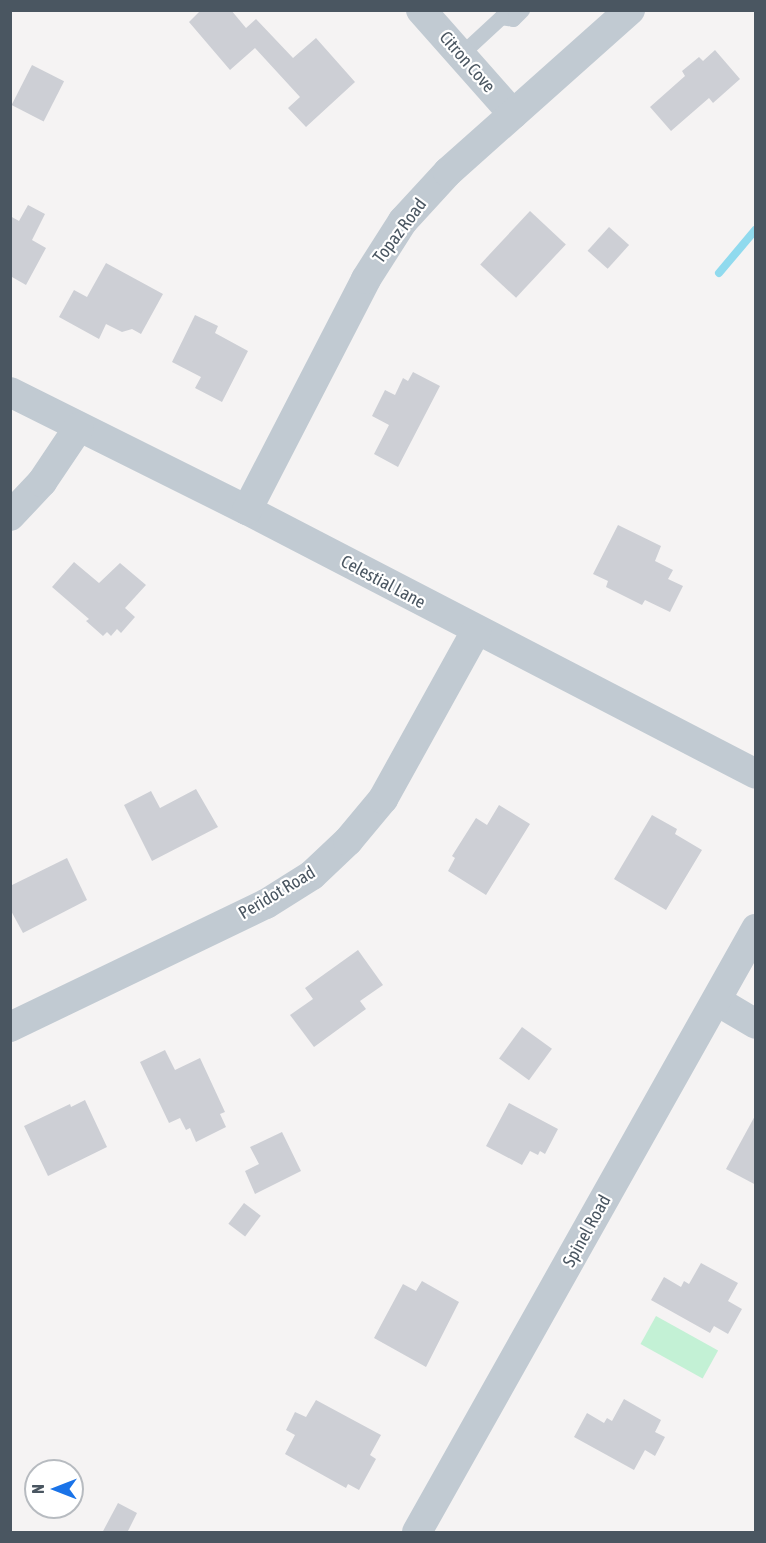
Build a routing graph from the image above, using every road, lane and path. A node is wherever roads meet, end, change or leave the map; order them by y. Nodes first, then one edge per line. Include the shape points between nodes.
1 (421, 10) edge
2 (522, 10) edge
3 (630, 10) edge
4 (500, 14) edge
5 (460, 55) junction
6 (513, 114) junction
7 (10, 392) edge
8 (79, 427) junction
9 (247, 510) junction
10 (10, 516) edge
11 (476, 631) junction
12 (756, 774) edge
13 (756, 929) edge
14 (717, 1001) junction
15 (756, 1024) edge
16 (10, 1027) edge
17 (417, 1533) edge

1 - 5 street, Citron Cove
2 - 4 lane via 513,19
3 - 6 street, Topaz Road
4 - 5 lane
5 - 6 street, Citron Cove
6 - 9 street, Topaz Road via 448,172 403,221 366,279
7 - 8 street, Celestial Lane
8 - 9 street, Celestial Lane
8 - 10 street via 42,482
9 - 11 street, Celestial Lane
11 - 12 street, Celestial Lane
11 - 16 street, Peridot Road via 384,799 312,875 266,904
13 - 14 street, Spinel Road
14 - 15 street
14 - 17 street, Spinel Road

